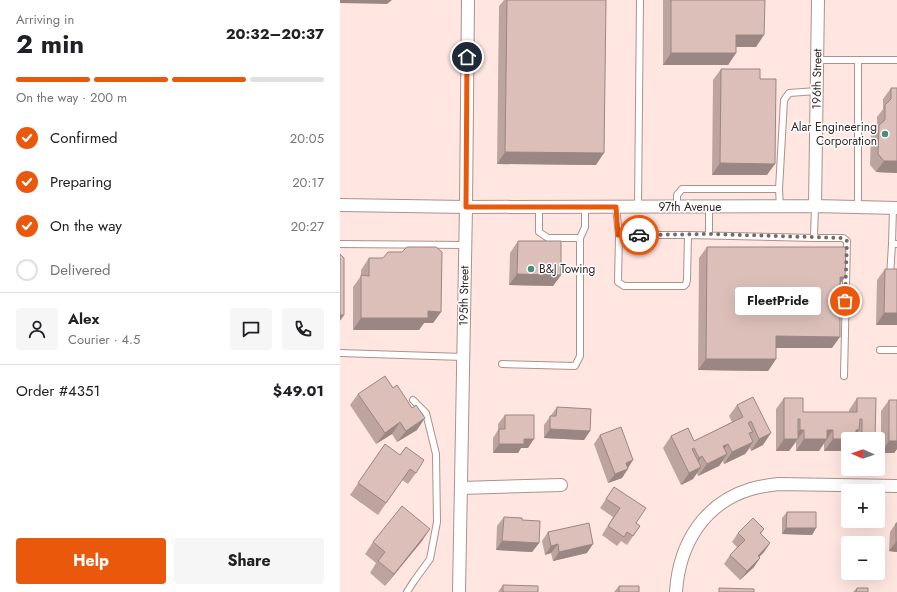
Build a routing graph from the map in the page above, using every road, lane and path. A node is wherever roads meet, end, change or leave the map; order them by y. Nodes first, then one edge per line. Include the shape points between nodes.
1 (468, 0) edge
2 (640, 0) edge
3 (818, 0) edge
4 (817, 60) junction
5 (858, 60) junction
6 (897, 60) edge
7 (817, 91) junction
8 (779, 189) junction
9 (340, 205) edge
10 (585, 206) junction
11 (677, 206) junction
12 (709, 206) junction
13 (815, 206) junction
14 (466, 207) junction
15 (539, 207) junction
16 (616, 207) junction
17 (638, 207) junction
18 (780, 207) junction
19 (858, 207) junction
20 (895, 208) edge
21 (709, 234) junction
22 (618, 235) junction
23 (688, 235) junction
24 (580, 238) junction
25 (814, 238) junction
26 (340, 244) edge
27 (894, 244) edge
28 (465, 245) junction
29 (890, 278) edge
30 (880, 350) dead end
31 (897, 350) edge
32 (340, 353) edge
33 (463, 357) junction
34 (502, 364) dead end
35 (844, 376) dead end
36 (413, 400) dead end
37 (561, 485) dead end
38 (897, 486) edge
39 (461, 488) junction
40 (407, 592) edge
41 (459, 592) edge
42 (676, 592) edge

1 - 14 street, 195th Street
2 - 17 lane
3 - 4 street, 196th Street
4 - 5 lane
4 - 7 street, 196th Street
5 - 6 lane
5 - 19 lane
7 - 8 lane via 789,93 784,100
7 - 13 street, 196th Street
8 - 11 lane via 682,189 677,195
8 - 18 lane
9 - 14 street, 97th Avenue
10 - 15 street, 97th Avenue
10 - 16 street, 97th Avenue
10 - 24 lane via 585,227
11 - 12 street, 97th Avenue
11 - 17 street, 97th Avenue
12 - 18 street, 97th Avenue
12 - 21 lane
13 - 18 street, 97th Avenue
13 - 19 street, 97th Avenue
13 - 25 lane
14 - 15 street, 97th Avenue
14 - 28 street, 195th Street
15 - 24 lane via 539,232 548,238
16 - 17 street, 97th Avenue
16 - 22 lane
19 - 20 street, 97th Avenue
20 - 27 lane
21 - 23 lane
21 - 25 lane
22 - 23 lane
22 - 23 lane via 618,282 624,286 684,286 687,280
24 - 34 lane via 580,356 575,366
25 - 35 lane via 843,238 847,241
26 - 28 lane
27 - 29 lane
28 - 33 street, 195th Street
30 - 31 lane
32 - 33 lane
33 - 39 street, 195th Street
36 - 40 lane via 426,414 436,454 437,522 430,559
37 - 39 street
38 - 42 street via 779,484 751,489 728,498 706,517 690,540 678,571
39 - 41 street, 195th Street

